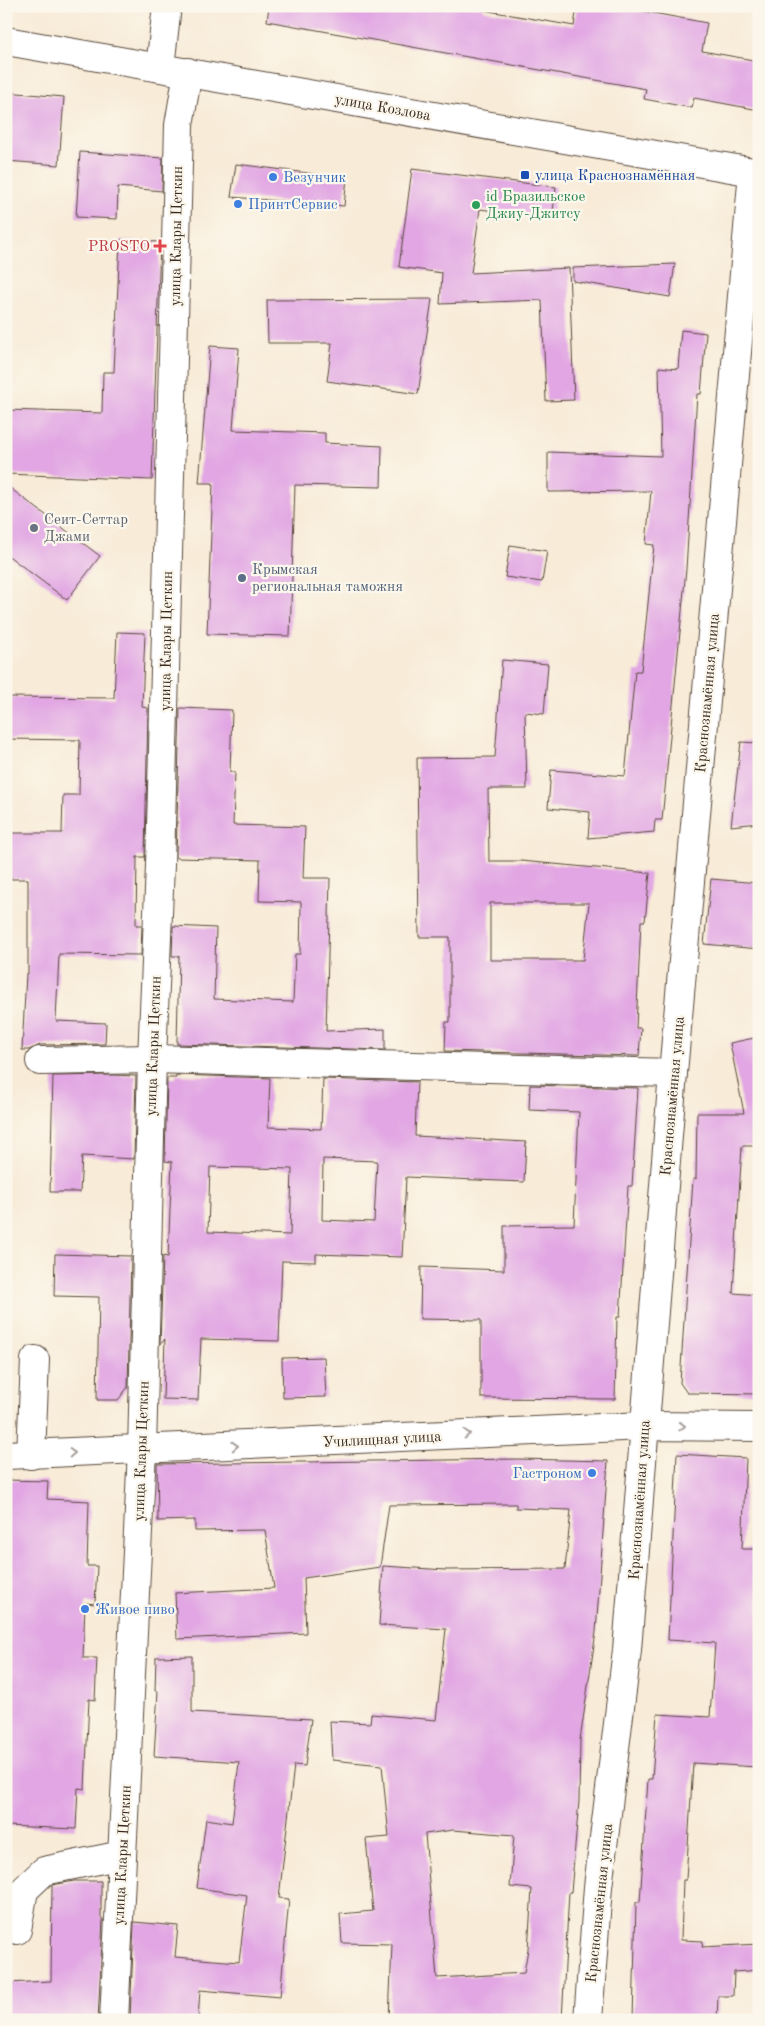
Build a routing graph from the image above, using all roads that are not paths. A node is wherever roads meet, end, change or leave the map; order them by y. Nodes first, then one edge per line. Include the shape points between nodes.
1 (167, 6) edge
2 (6, 41) edge
3 (160, 67) junction
4 (188, 72) junction
5 (756, 173) edge
6 (152, 1059) junction
7 (40, 1061) dead end
8 (673, 1073) junction
9 (35, 1360) dead end
10 (644, 1426) junction
11 (759, 1427) edge
12 (142, 1450) junction
13 (19, 1455) edge
14 (122, 1855) junction
15 (17, 1930) dead end
16 (114, 2020) edge
17 (588, 2020) edge

1 - 3 street
2 - 3 street, улица Козлова
3 - 4 street, улица Козлова
4 - 5 street, улица Козлова
4 - 6 street, улица Клары Цеткин via 179,125
5 - 8 street, Краснознамённая улица
6 - 7 street
6 - 8 street
6 - 12 street, улица Клары Цеткин
8 - 10 street, Краснознамённая улица
9 - 13 street
10 -> 11 street, Училищная улица
12 -> 10 street, Училищная улица
10 - 17 street, Краснознамённая улица via 627,1650 598,1887
13 -> 12 street, Училищная улица
12 - 14 street, улица Клары Цеткин
14 - 15 street via 44,1871 24,1890
14 - 16 street, улица Клары Цеткин

